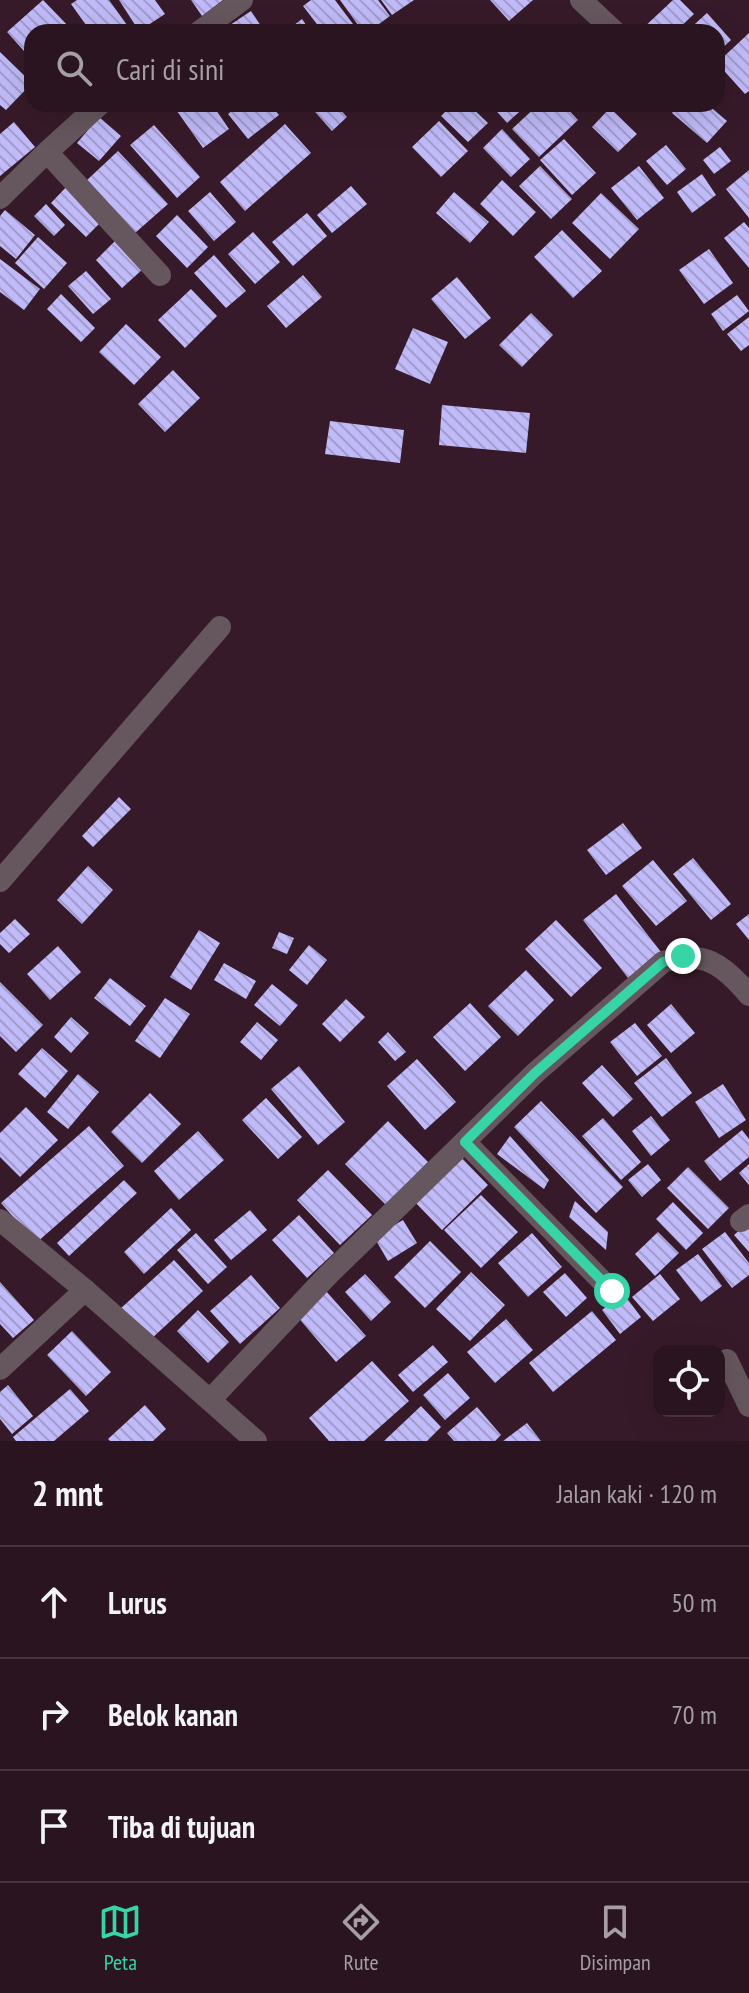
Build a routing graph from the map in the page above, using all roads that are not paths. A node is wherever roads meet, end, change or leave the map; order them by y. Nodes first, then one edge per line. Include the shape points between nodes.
1 (242, 0) edge
2 (581, 0) edge
3 (210, 24) edge
4 (606, 24) edge
5 (91, 112) edge
6 (47, 152) junction
7 (0, 198) edge
8 (160, 275) dead end
9 (220, 627) dead end
10 (0, 881) edge
11 (749, 995) edge
12 (465, 1142) junction
13 (0, 1220) edge
14 (85, 1290) junction
15 (612, 1291) dead end
16 (727, 1360) dead end
17 (0, 1369) edge
18 (211, 1399) junction
19 (749, 1406) edge
20 (256, 1441) edge

1 - 3 street
2 - 4 street
5 - 6 street
6 - 7 street
6 - 8 street
9 - 10 street
11 - 12 street via 714,962 683,956 663,962
12 - 15 street
12 - 18 street
13 - 14 street
14 - 17 street
14 - 18 street
16 - 19 street
18 - 20 street

